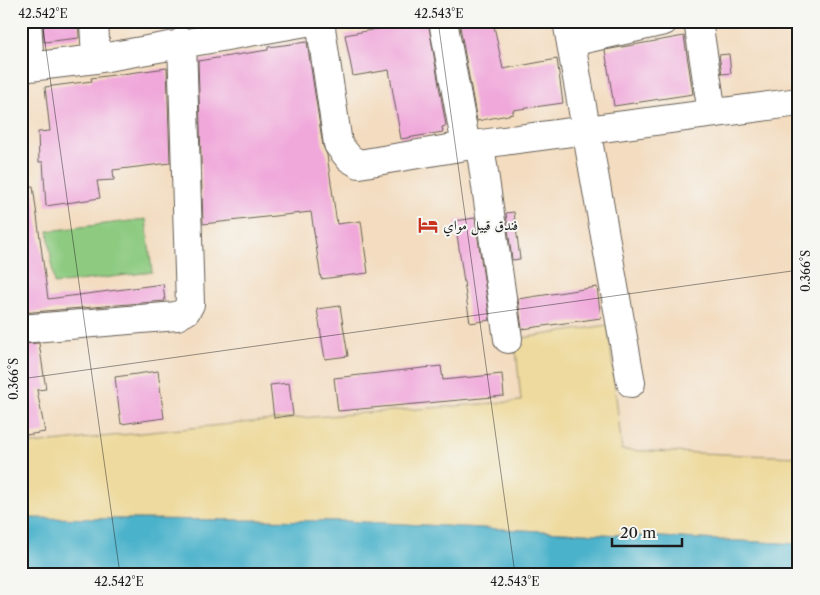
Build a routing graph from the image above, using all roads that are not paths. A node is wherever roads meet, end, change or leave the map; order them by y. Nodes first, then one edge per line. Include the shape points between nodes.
1 (26, 21) edge
2 (94, 21) edge
3 (312, 21) edge
4 (320, 21) edge
5 (443, 21) edge
6 (664, 21) edge
7 (698, 21) edge
8 (569, 32) edge
9 (175, 36) edge
10 (96, 59) junction
11 (25, 68) edge
12 (799, 102) edge
13 (712, 113) junction
14 (586, 130) junction
15 (473, 145) junction
16 (21, 329) edge
17 (508, 339) dead end
18 (631, 383) dead end

1 - 11 street
2 - 10 street
3 - 9 street
4 - 15 street via 338,144 349,158 359,164
5 - 15 street
6 - 8 street
7 - 13 street
8 - 14 street
9 - 10 street
9 - 16 street via 190,304 177,316
10 - 11 street
12 - 13 street
13 - 14 street
14 - 15 street
14 - 18 street
15 - 17 street

